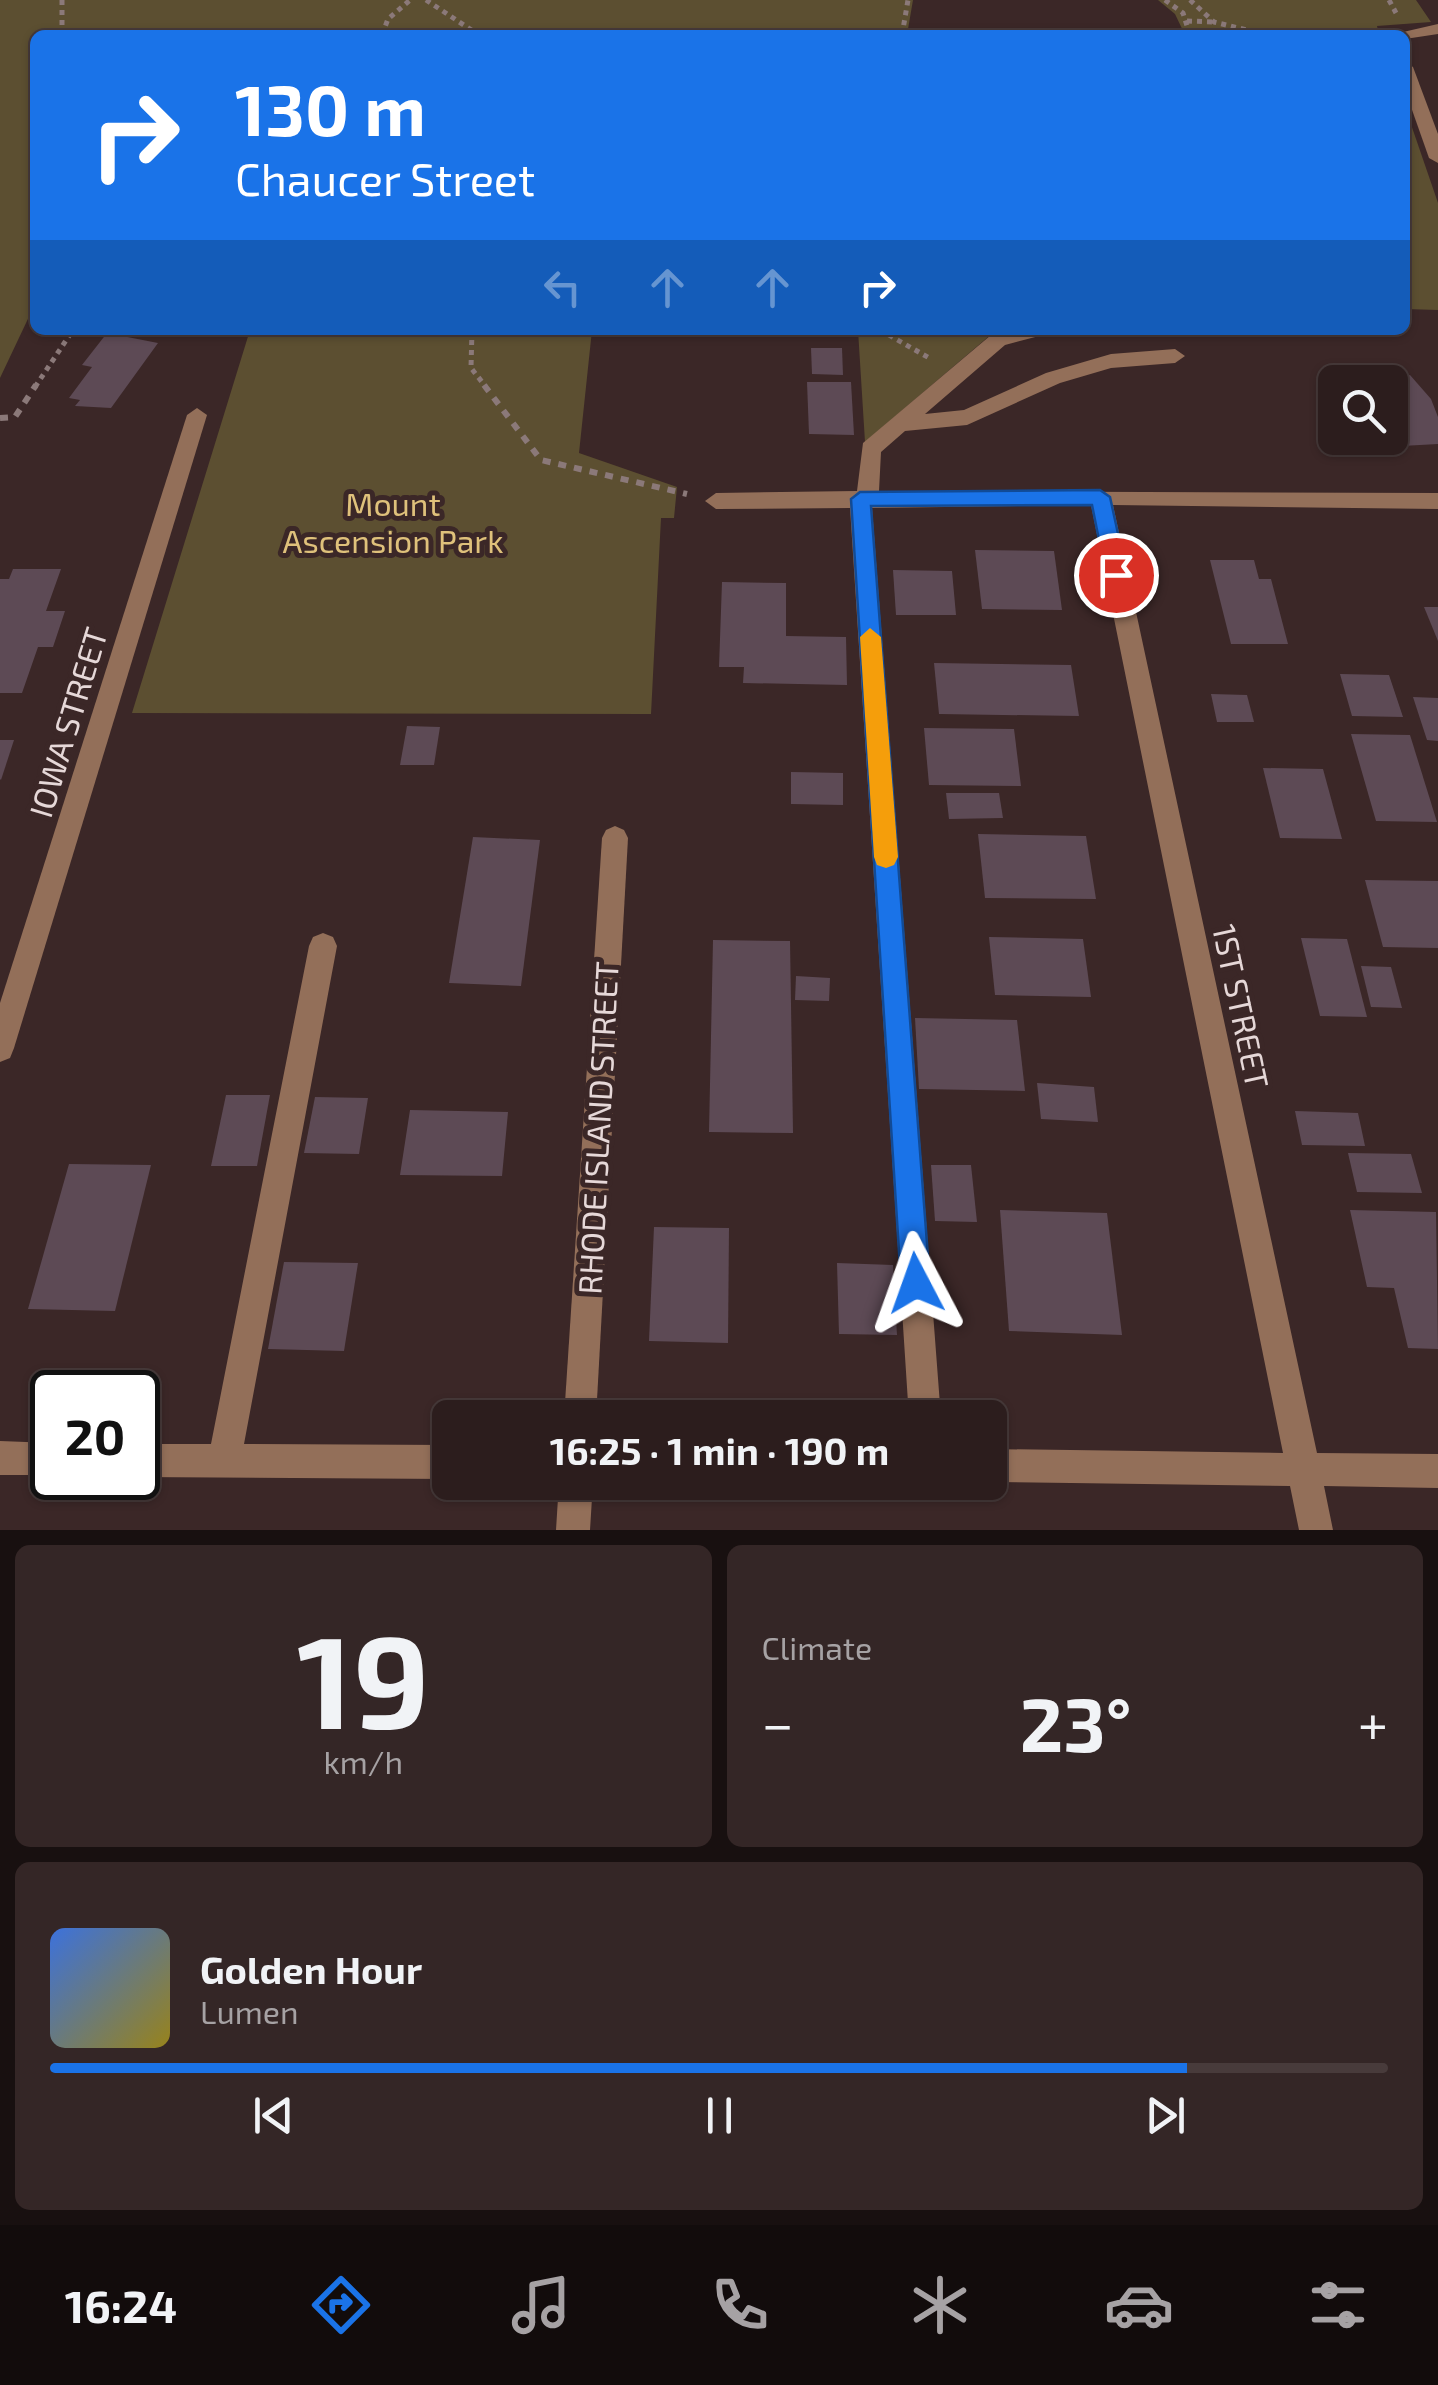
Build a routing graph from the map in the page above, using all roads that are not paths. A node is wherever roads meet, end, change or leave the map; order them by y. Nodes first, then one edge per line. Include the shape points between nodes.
1 (1438, 29) edge
2 (1410, 32) edge
3 (1410, 81) edge
4 (1438, 158) edge
5 (1017, 335) edge
6 (1175, 356) dead end
7 (197, 415) dead end
8 (899, 424) junction
9 (1100, 497) junction
10 (864, 499) junction
11 (716, 501) road end
12 (1438, 501) edge
13 (615, 838) dead end
14 (323, 946) dead end
15 (0, 1048) edge
16 (581, 1400) edge
17 (923, 1400) edge
18 (0, 1458) edge
19 (30, 1459) edge
20 (160, 1460) edge
21 (224, 1460) junction
22 (432, 1462) edge
23 (1007, 1466) edge
24 (1303, 1468) junction
25 (1438, 1471) edge
26 (575, 1500) edge
27 (574, 1530) edge
28 (1316, 1530) edge

1 - 2 street
3 - 4 street
5 - 8 street via 998,340
6 - 8 street via 1112,361 1053,378 967,417
7 - 15 street, IOWA STREET
8 - 10 street via 870,449
9 - 10 street
9 - 12 street
9 - 24 street, 1ST STREET
10 - 11 street
10 - 17 street
13 - 16 street, RHODE ISLAND STREET
14 - 21 street
18 - 19 street
20 - 21 street
21 - 22 street
23 - 24 street
24 - 25 street
24 - 28 street, 1ST STREET
26 - 27 street

